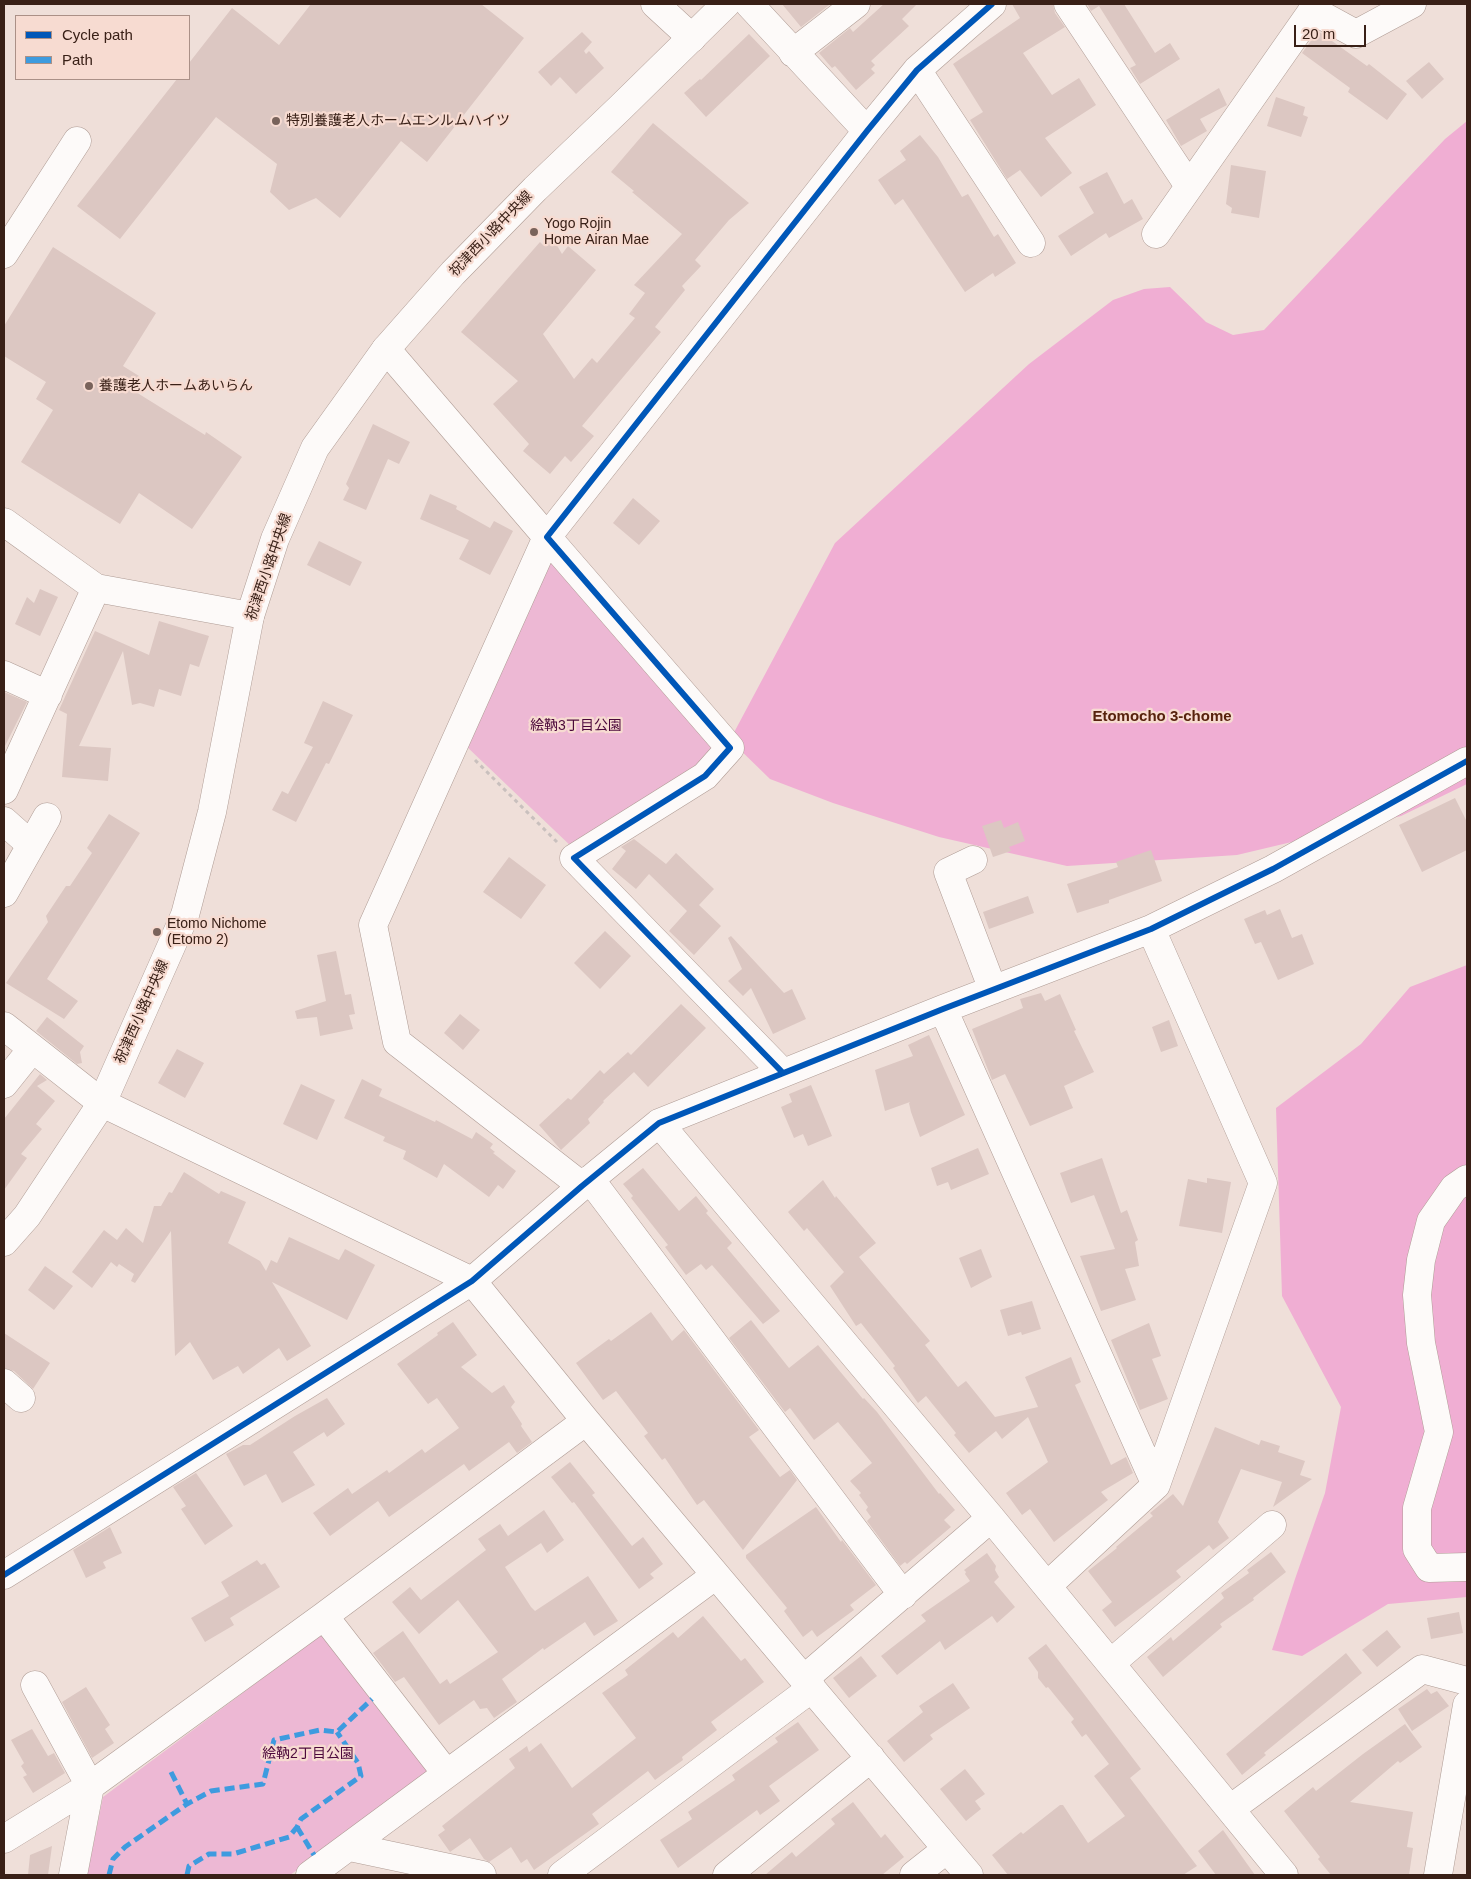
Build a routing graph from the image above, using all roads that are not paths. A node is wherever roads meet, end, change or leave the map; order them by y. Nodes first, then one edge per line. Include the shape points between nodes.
1 (655, 4) edge
2 (726, 4) edge
3 (749, 4) edge
4 (856, 4) edge
5 (992, 4) edge
6 (1068, 4) edge
7 (1412, 4) edge
8 (1314, 7) edge
9 (692, 38) junction
10 (793, 53) junction
11 (917, 70) junction
12 (866, 131) junction
13 (77, 140) dead end
14 (1190, 186) junction
15 (1156, 234) dead end
16 (1031, 243) dead end
17 (4, 254) edge
18 (386, 349) junction
19 (4, 522) edge
20 (547, 537) junction
21 (96, 588) junction
22 (250, 616) junction
23 (4, 675) edge
24 (48, 695) junction
25 (1467, 762) edge
26 (4, 790) edge
27 (48, 817) dead end
28 (4, 821) edge
29 (31, 845) junction
30 (973, 860) dead end
31 (4, 893) edge
32 (1150, 929) junction
33 (992, 990) junction
34 (943, 1009) junction
35 (4, 1026) edge
36 (32, 1049) junction
37 (783, 1073) junction
38 (4, 1084) edge
39 (102, 1103) junction
40 (659, 1123) junction
41 (1467, 1179) edge
42 (586, 1182) junction
43 (4, 1242) edge
44 (472, 1281) junction
45 (586, 1421) junction
46 (1156, 1485) junction
47 (991, 1518) junction
48 (1272, 1525) dead end
49 (1467, 1567) edge
50 (4, 1575) edge
51 (716, 1575) junction
52 (1046, 1586) junction
53 (903, 1595) junction
54 (324, 1616) junction
55 (1111, 1664) junction
56 (1467, 1681) edge
57 (808, 1683) junction
58 (35, 1685) dead end
59 (1467, 1705) edge
60 (871, 1758) junction
61 (446, 1774) junction
62 (90, 1786) junction
63 (1230, 1809) junction
64 (4, 1839) edge
65 (350, 1847) junction
66 (947, 1849) junction
67 (73, 1875) edge
68 (310, 1875) edge
69 (482, 1875) edge
70 (562, 1875) edge
71 (726, 1875) edge
72 (914, 1875) edge
73 (969, 1875) edge
74 (1284, 1875) edge
75 (1438, 1875) edge

1 - 9 street
2 - 9 street, 祝津西小路中央線
3 - 10 street
4 - 10 street
5 - 11 street
6 - 14 street
7 - 8 street via 1356,34
8 - 14 street
9 - 18 street, 祝津西小路中央線 via 535,189 453,273
10 - 12 street
11 - 12 street
11 - 16 street
12 - 20 street
13 - 17 street
14 - 15 street
18 - 20 street
18 - 22 street, 祝津西小路中央線 via 315,448 275,539
19 - 21 street
20 - 37 street via 730,748 705,776 574,858
20 - 42 street via 373,925 397,1042
21 - 22 street
21 - 24 street
22 - 39 street, 祝津西小路中央線 via 212,812 185,915
23 - 24 street
24 - 26 street
25 - 32 street via 1273,869
27 - 29 street
28 - 29 street
29 - 31 street
30 - 33 street via 948,872
32 - 33 street
32 - 46 street via 1262,1183
33 - 34 street
34 - 37 street
34 - 46 street
35 - 36 street
36 - 38 street
36 - 39 street
37 - 40 street
39 - 43 street, 祝津西小路中央線 via 27,1216
39 - 44 street
40 - 42 street
40 - 47 street
41 - 49 street via 1454,1188 1431,1221 1421,1260 1417,1295 1421,1342 1439,1432 1417,1508 1417,1549 1429,1568
42 - 44 street
42 - 53 street
44 - 45 street
44 - 50 street
45 - 51 street
45 - 54 street
46 - 52 street
47 - 52 street
47 - 53 street
48 - 55 street
51 - 57 street
51 - 61 street
52 - 55 street
53 - 57 street
54 - 61 street
54 - 62 street
55 - 63 street
56 - 63 street via 1422,1669
57 - 60 street
57 - 70 street
58 - 62 street
59 - 75 street
60 - 66 street
60 - 71 street
61 - 65 street
62 - 64 street
62 - 67 street
63 - 74 street
65 - 68 street
65 - 69 street
66 - 72 street
66 - 73 street

